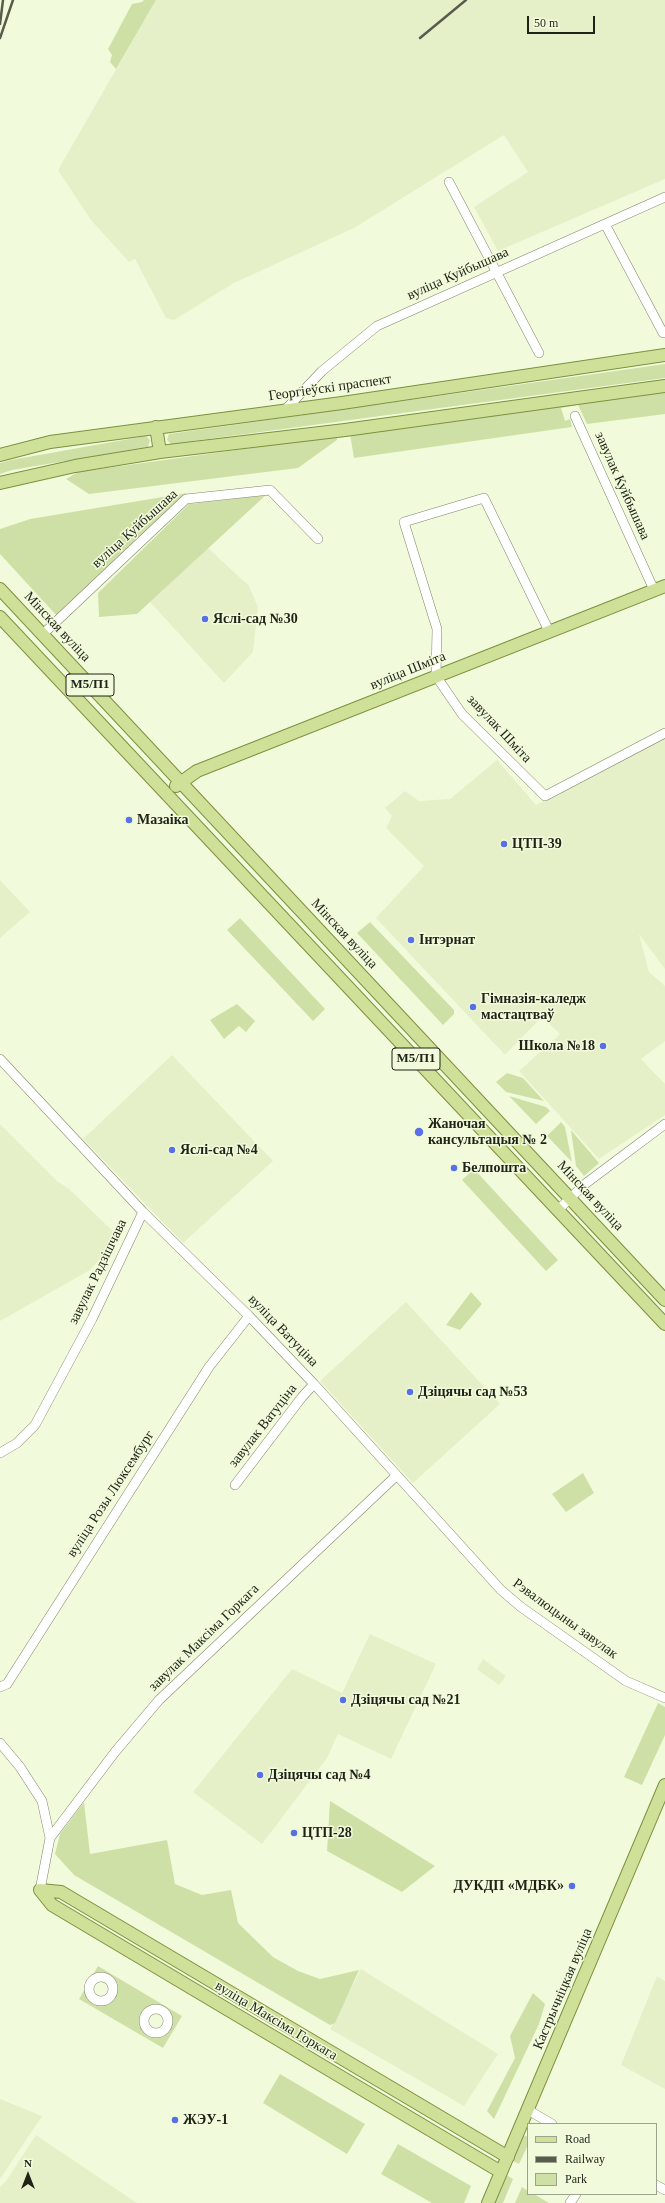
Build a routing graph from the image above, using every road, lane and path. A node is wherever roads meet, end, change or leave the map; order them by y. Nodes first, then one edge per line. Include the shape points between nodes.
1 (449, 182) dead end
2 (665, 197) edge
3 (605, 224) junction
4 (497, 272) junction
5 (663, 333) dead end
6 (539, 353) dead end
7 (665, 355) edge
8 (665, 386) edge
9 (285, 410) junction
10 (575, 416) dead end
11 (156, 427) junction
12 (160, 452) junction
13 (0, 455) edge
14 (2, 483) edge
15 (318, 539) dead end
16 (659, 588) edge
17 (0, 589) edge
18 (0, 617) edge
19 (549, 631) junction
20 (43, 634) junction
21 (436, 676) junction
22 (665, 733) edge
23 (181, 781) junction
24 (167, 793) junction
25 (0, 1059) edge
26 (665, 1124) edge
27 (571, 1198) junction
28 (558, 1210) junction
29 (143, 1212) junction
30 (665, 1300) edge
31 (250, 1316) junction
32 (665, 1324) edge
33 (314, 1384) junction
34 (0, 1453) edge
35 (396, 1476) junction
36 (235, 1485) dead end
37 (0, 1688) edge
38 (665, 1698) edge
39 (0, 1743) edge
40 (665, 1785) edge
41 (50, 1838) junction
42 (40, 1890) junction
43 (528, 2110) junction
44 (550, 2123) edge
45 (508, 2157) junction
46 (501, 2172) junction
47 (488, 2203) edge

1 - 4 street
2 - 3 street, вуліца Куйбышава
3 - 4 street, вуліца Куйбышава
3 - 5 street
4 - 6 street
4 - 9 street, вуліца Куйбышава via 377,326 322,371
7 - 9 main road, Георгіеўскі праспект
8 - 12 main road via 345,430
9 - 11 main road, Георгіеўскі праспект
10 - 16 street, завулак Куйбышава
11 - 12 main road
11 - 13 main road, Георгіеўскі праспект via 50,442
12 - 14 main road via 75,466
15 - 20 street, вуліца Куйбышава via 270,490 186,499
16 - 19 main road, вуліца Шміта
17 - 20 main road, Мінская вуліца / М5/П1
18 - 24 main road, М5/П1
19 - 21 main road, вуліца Шміта
19 - 21 street via 484,498 404,522 436,629
20 - 23 main road, Мінская вуліца / М5/П1
21 - 22 street, завулак Шміта via 462,714 545,796
21 - 23 main road, вуліца Шміта via 197,771
23 - 24 main road, вуліца Шміта
23 - 27 main road, Мінская вуліца / М5/П1
24 - 28 main road, М5/П1
25 - 29 street, завулак Радзішчава
26 - 27 street via 585,1184
27 - 28 street
27 - 30 main road, Мінская вуліца / М5/П1
28 - 32 main road, М5/П1
29 - 31 street, вуліца Ватуціна
29 - 34 street, завулак Радзішчава via 92,1319 35,1425 17,1443
31 - 33 street, вуліца Ватуціна
31 - 37 street, вуліца Розы Люксембург via 208,1367 7,1684
33 - 35 street, вуліца Ватуціна
33 - 36 street, завулак Ватуціна
35 - 38 street, Рэвалюцыны завулак via 501,1590 521,1607 626,1681
35 - 41 street, завулак Максіма Горкага via 159,1700 115,1752
39 - 41 street via 20,1766 42,1801
40 - 43 main road, Кастрычніцкая вуліца
41 - 42 street
42 - 45 main road, вуліца Максіма Горкага via 61,1892
42 - 46 main road, вуліца Максіма Горкага via 52,1905
43 - 44 street
43 - 45 main road, Кастрычніцкая вуліца
45 - 46 main road, Кастрычніцкая вуліца
46 - 47 main road, Кастрычніцкая вуліца

